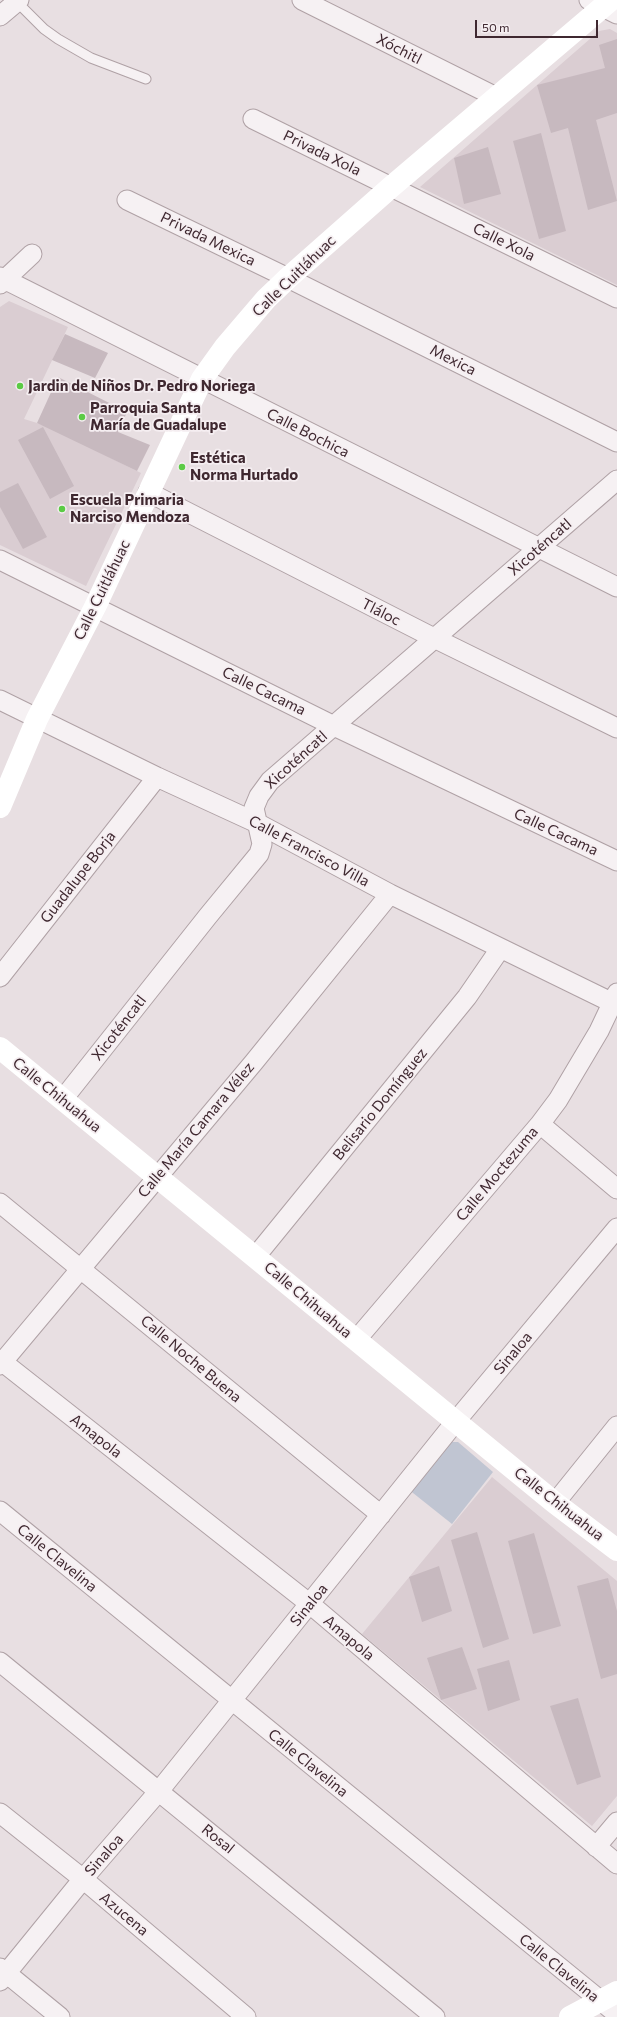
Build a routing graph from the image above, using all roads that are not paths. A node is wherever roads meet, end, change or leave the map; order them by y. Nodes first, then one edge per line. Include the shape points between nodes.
1 (302, 0) edge
2 (18, 1) edge
3 (605, 5) edge
4 (0, 16) edge
5 (146, 79) dead end
6 (496, 98) junction
7 (253, 120) dead end
8 (391, 187) junction
9 (127, 200) dead end
10 (32, 254) dead end
11 (288, 278) junction
12 (1, 280) edge
13 (617, 298) edge
14 (202, 379) junction
15 (617, 442) edge
16 (617, 480) edge
17 (148, 492) junction
18 (538, 548) junction
19 (0, 560) edge
20 (617, 587) edge
21 (95, 607) junction
22 (434, 638) junction
23 (0, 700) edge
24 (37, 719) junction
25 (334, 726) junction
26 (617, 728) edge
27 (157, 777) junction
28 (0, 807) edge
29 (257, 823) junction
30 (617, 861) edge
31 (390, 894) junction
32 (500, 949) junction
33 (0, 978) edge
34 (616, 1000) edge
35 (0, 1048) edge
36 (63, 1099) junction
37 (540, 1124) junction
38 (156, 1177) junction
39 (617, 1189) edge
40 (0, 1203) edge
41 (617, 1228) edge
42 (256, 1256) junction
43 (81, 1268) junction
44 (356, 1340) junction
45 (1, 1362) edge
46 (456, 1422) junction
47 (617, 1426) edge
48 (555, 1503) junction
49 (0, 1511) edge
50 (380, 1515) junction
51 (617, 1550) edge
52 (310, 1604) junction
53 (0, 1662) edge
54 (232, 1701) junction
55 (159, 1791) junction
56 (0, 1813) edge
57 (617, 1822) edge
58 (596, 1847) junction
59 (617, 1864) edge
60 (83, 1879) junction
61 (2, 1974) edge
62 (608, 1996) edge
63 (617, 2014) edge
64 (60, 2017) edge
65 (246, 2017) edge
66 (435, 2017) edge
67 (570, 2017) edge

1 - 6 street, Xóchitl
2 - 4 street
2 - 5 lane via 44,29 58,39 91,58
3 - 6 street, Calle Cuitláhuac
6 - 8 street, Calle Cuitláhuac
7 - 8 street, Privada Xola
8 - 11 street, Calle Cuitláhuac
8 - 13 street, Calle Xola
9 - 11 street, Privada Mexica
10 - 12 street
11 - 14 street, Calle Cuitláhuac via 266,298
11 - 15 street, Mexica
12 - 14 street, Calle Bochica
14 - 17 street, Calle Cuitláhuac
14 - 18 street, Calle Bochica
16 - 18 street, Xicoténcatl
17 - 21 street, Calle Cuitláhuac
17 - 22 street, Tláloc
18 - 20 street, Calle Bochica
18 - 22 street, Xicoténcatl
19 - 21 street, Calle Cacama
21 - 24 street, Calle Cuitláhuac
21 - 25 street, Calle Cacama
22 - 25 street, Xicoténcatl
22 - 26 street, Tláloc
23 - 24 street, Calle Francisco Villa
24 - 27 street, Calle Francisco Villa
24 - 28 street, Calle Cuitláhuac
25 - 29 street, Xicoténcatl via 270,781 254,808
25 - 30 street, Calle Cacama
27 - 29 street, Calle Francisco Villa
27 - 33 street, Guadalupe Borja
29 - 31 street, Calle Francisco Villa
29 - 36 street, Xicoténcatl via 262,844 259,854
31 - 32 street, Calle Francisco Villa
31 - 38 street, Calle María Camara Vélez via 254,1062
32 - 34 street, Calle Francisco Villa
32 - 42 street, Belisario Domínguez via 467,997
34 - 37 street, Calle Moctezuma via 558,1100
35 - 36 street, Calle Chihuahua
36 - 38 street, Calle Chihuahua
37 - 39 street
37 - 44 street, Calle Moctezuma
38 - 42 street, Calle Chihuahua
38 - 43 street, Calle María Camara Vélez
40 - 43 street, Calle Noche Buena
41 - 46 street, Sinaloa
42 - 44 street, Calle Chihuahua
43 - 45 street, Calle María Camara Vélez
43 - 50 street, Calle Noche Buena
44 - 46 street, Calle Chihuahua
45 - 52 street, Amapola
46 - 48 street, Calle Chihuahua
46 - 50 street, Sinaloa
47 - 48 street
48 - 51 street, Calle Chihuahua
49 - 54 street, Calle Clavelina
50 - 52 street, Sinaloa
52 - 54 street, Sinaloa
52 - 58 street, Amapola
53 - 55 street, Rosal
54 - 55 street, Sinaloa
54 - 62 street, Calle Clavelina
55 - 60 street, Sinaloa
55 - 66 street, Rosal
56 - 60 street, Azucena
57 - 58 street
58 - 59 street, Amapola
60 - 61 street, Sinaloa
60 - 65 street, Azucena
61 - 64 street
62 - 63 street, Calle Clavelina
62 - 67 street

